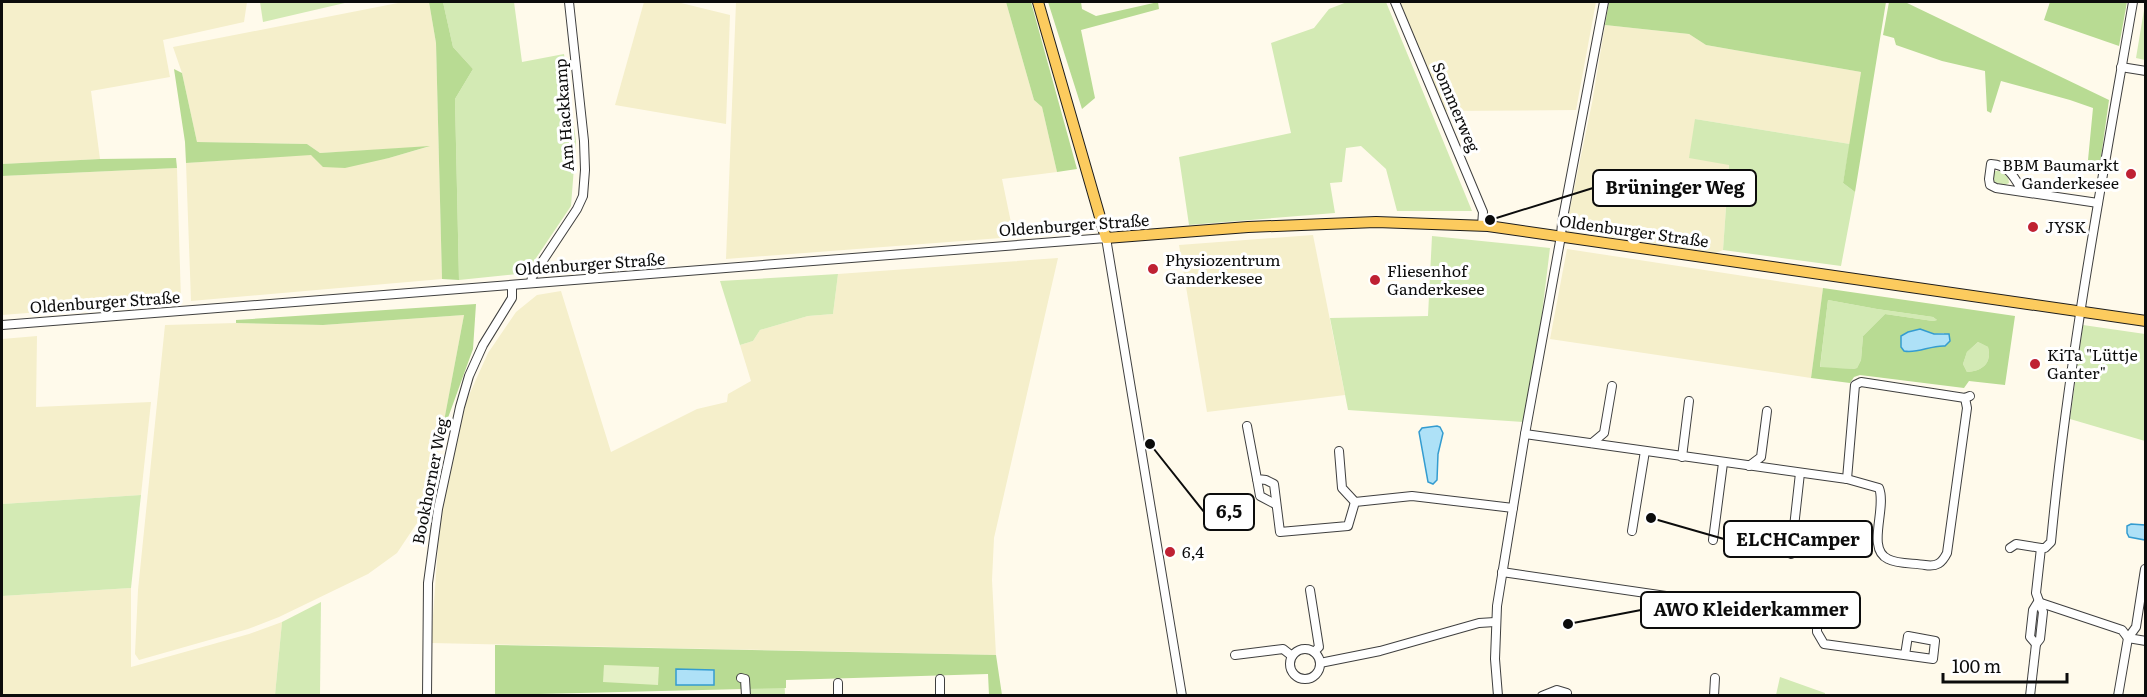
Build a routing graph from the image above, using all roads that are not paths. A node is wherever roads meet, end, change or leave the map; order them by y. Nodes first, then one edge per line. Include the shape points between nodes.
1 (569, 2) edge
2 (1038, 2) edge
3 (1395, 2) edge
4 (1604, 2) edge
5 (2133, 2) edge
6 (2121, 67) junction
7 (2145, 71) edge
8 (2023, 192) dead end
9 (2098, 203) junction
10 (1482, 226) junction
11 (1561, 236) junction
12 (1106, 238) junction
13 (531, 283) junction
14 (512, 285) junction
15 (2082, 311) junction
16 (2145, 321) edge
17 (2, 325) edge
18 (1612, 386) dead end
19 (1689, 401) dead end
20 (1767, 411) dead end
21 (1247, 426) dead end
22 (1525, 434) junction
23 (1604, 434) junction
24 (1592, 443) junction
25 (1613, 445) junction
26 (1339, 451) dead end
27 (1645, 451) junction
28 (1682, 457) junction
29 (1761, 457) junction
30 (1723, 463) junction
31 (1749, 466) junction
32 (1769, 469) junction
33 (1800, 473) junction
34 (1257, 479) junction
35 (1847, 479) junction
36 (1355, 502) junction
37 (1275, 504) junction
38 (1513, 508) junction
39 (1632, 531) dead end
40 (1713, 540) dead end
41 (2010, 548) dead end
42 (2041, 548) junction
43 (1791, 554) dead end
44 (2145, 569) edge
45 (1502, 572) junction
46 (1310, 590) dead end
47 (2038, 602) junction
48 (1495, 622) junction
49 (2128, 638) junction
50 (2145, 641) edge
51 (1314, 652) junction
52 (1235, 655) dead end
53 (1905, 655) dead end
54 (1292, 656) junction
55 (1320, 663) junction
56 (741, 678) dead end
57 (939, 678) dead end
58 (1715, 678) dead end
59 (838, 683) dead end
60 (1567, 693) dead end
61 (2033, 695) edge
62 (427, 696) edge
63 (746, 696) edge
64 (838, 696) edge
65 (940, 696) edge
66 (1182, 696) edge
67 (1498, 696) edge
68 (1542, 696) edge
69 (1714, 696) edge
70 (2118, 696) edge

1 - 13 street, Am Hackkamp via 584,141 583,196
2 - 12 main road
3 - 10 street, Sommerweg via 1483,212
4 - 11 street
5 - 6 street
6 - 7 street
6 - 9 street
8 - 9 street
9 - 15 street
10 - 11 main road, Oldenburger Straße
10 - 12 main road, Oldenburger Straße via 1376,222
11 - 15 main road, Oldenburger Straße
11 - 22 street
12 - 13 street, Oldenburger Straße
12 - 66 street
13 - 14 street, Oldenburger Straße
14 - 17 street, Oldenburger Straße
14 - 62 street, Bookhorner Weg via 512,298 483,345 470,376 438,509 428,584
15 - 16 main road, Oldenburger Straße
15 - 42 street via 2064,420 2051,542
18 - 23 street
19 - 28 street
20 - 29 street
21 - 34 street
22 - 24 street
22 - 38 street
23 - 24 street
23 - 25 street
24 - 25 street
25 - 27 street
26 - 36 street via 1342,488
27 - 28 street
27 - 39 street
28 - 30 street
29 - 31 street
29 - 32 street
30 - 31 street
30 - 40 street
31 - 32 street
32 - 33 street
33 - 35 street
33 - 43 street
34 - 37 street via 1260,496
34 - 37 street via 1274,484
35 - 35 street via 1879,488 1882,497 1877,543 1879,552 1888,560 1933,566 1942,562 1947,553 1968,397 1861,381 1856,385
36 - 37 street via 1348,526 1280,532
36 - 38 street via 1412,496
38 - 45 street
41 - 42 street via 2016,544
42 - 47 street
44 - 49 street via 2136,627
45 - 48 street
45 - 53 street via 1817,618 1817,632 1824,644
46 - 51 street via 1319,647
47 - 49 street via 2122,630
47 - 61 street via 2033,610 2030,637 2036,644
48 - 55 street
48 - 67 street
49 - 50 street
49 - 70 street
51 - 54 street via 1303,649
51 - 55 street
52 - 54 street via 1283,650
54 - 55 street via 1291,670 1302,679 1315,676
56 - 63 street via 745,679
57 - 65 street
58 - 69 street
59 - 64 street
60 - 68 street via 1557,690

